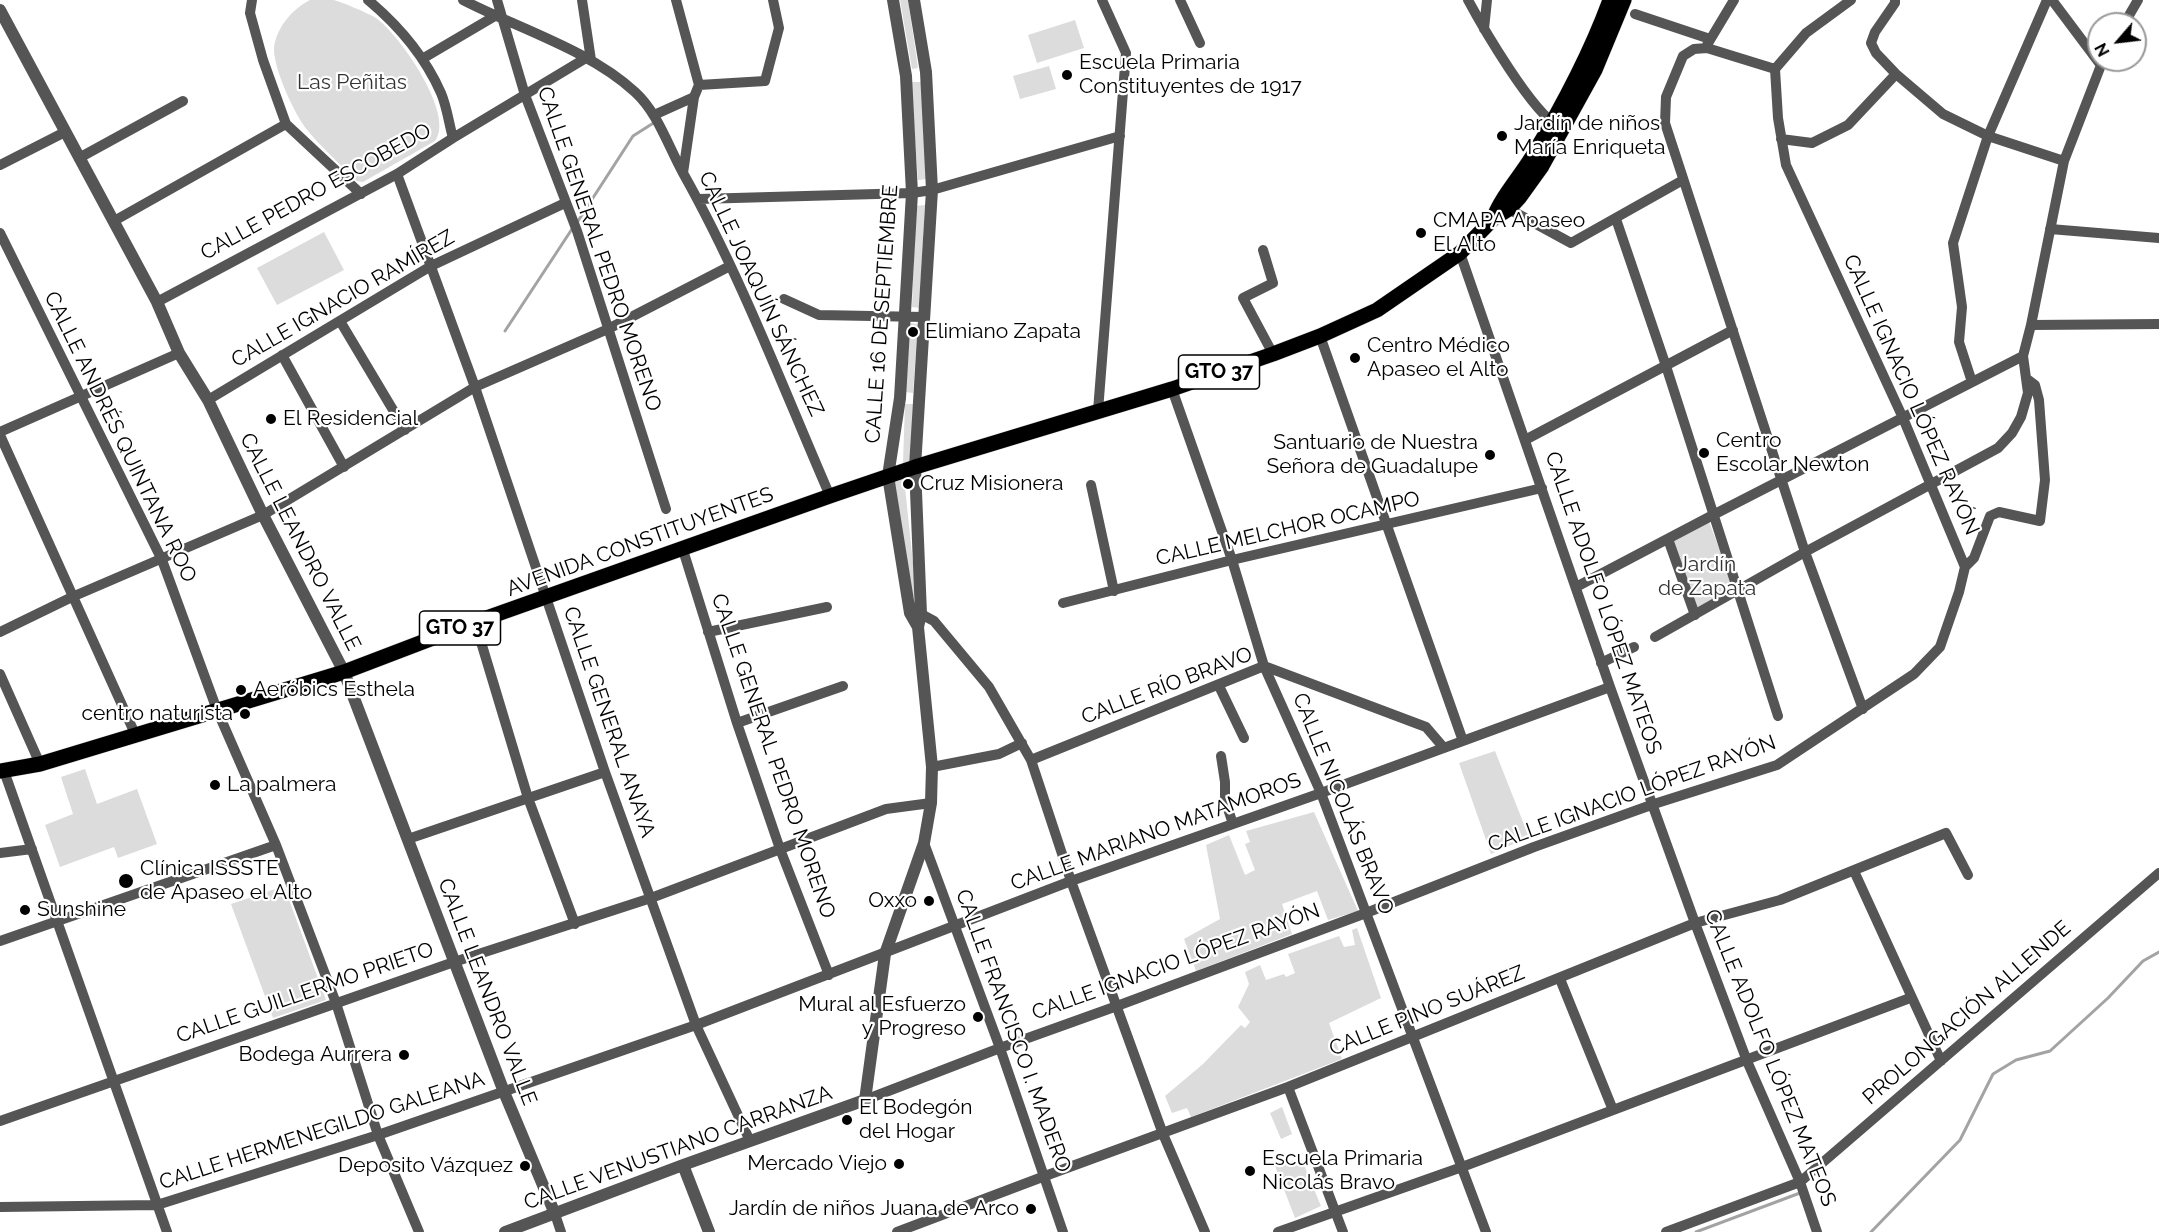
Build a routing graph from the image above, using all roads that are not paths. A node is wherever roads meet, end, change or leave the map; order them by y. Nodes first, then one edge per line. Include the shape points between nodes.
1 (252, 0) edge
2 (368, 0) edge
3 (463, 0) edge
4 (497, 0) edge
5 (582, 0) edge
6 (676, 0) edge
7 (773, 0) edge
8 (893, 0) edge
9 (914, 0) edge
10 (1102, 0) edge
11 (1180, 0) edge
12 (1468, 0) edge
13 (1487, 0) edge
14 (1610, 0) edge
15 (1624, 0) edge
16 (1734, 0) edge
17 (1851, 0) edge
18 (1895, 0) edge
19 (2049, 0) edge
20 (0, 10) edge
21 (1635, 14) dead end
22 (499, 18) junction
23 (1484, 29) junction
24 (1200, 43) dead end
25 (1708, 43) junction
26 (2087, 44) edge
27 (422, 59) junction
28 (588, 59) junction
29 (1775, 69) junction
30 (926, 72) junction
31 (2098, 72) edge
32 (1896, 74) junction
33 (906, 76) junction
34 (699, 85) junction
35 (525, 95) junction
36 (694, 97) junction
37 (183, 100) dead end
38 (654, 115) junction
39 (286, 124) junction
40 (1557, 126) junction
41 (65, 132) junction
42 (1120, 136) junction
43 (1988, 136) junction
44 (453, 138) junction
45 (1781, 139) junction
46 (79, 158) junction
47 (2064, 161) junction
48 (0, 165) edge
49 (683, 173) junction
50 (398, 174) junction
51 (1683, 180) junction
52 (932, 190) junction
53 (912, 193) junction
54 (361, 194) junction
55 (699, 199) junction
56 (565, 203) junction
57 (1504, 206) junction
58 (1616, 219) junction
59 (114, 221) junction
60 (2050, 229) junction
61 (0, 233) edge
62 (2159, 238) edge
63 (1263, 250) dead end
64 (1460, 253) junction
65 (431, 266) junction
66 (730, 266) junction
67 (784, 299) dead end
68 (157, 302) junction
69 (905, 315) junction
70 (924, 317) junction
71 (340, 321) junction
72 (2159, 324) edge
73 (2031, 325) junction
74 (608, 329) junction
75 (1733, 330) junction
76 (1320, 336) junction
77 (179, 353) junction
78 (1273, 354) junction
79 (282, 355) junction
80 (2023, 356) junction
81 (1666, 366) junction
82 (2027, 379) junction
83 (1972, 382) junction
84 (475, 387) junction
85 (1172, 389) junction
86 (81, 396) junction
87 (900, 398) junction
88 (920, 399) junction
89 (208, 400) junction
90 (1098, 411) junction
91 (1903, 418) junction
92 (405, 430) junction
93 (0, 434) edge
94 (1525, 440) junction
95 (344, 467) junction
96 (915, 467) junction
97 (888, 476) junction
98 (1782, 479) junction
99 (1931, 484) junction
100 (1091, 485) dead end
101 (1542, 489) junction
102 (830, 496) junction
103 (666, 509) dead end
104 (263, 515) junction
105 (1713, 515) junction
106 (1387, 525) junction
107 (1668, 539) junction
108 (682, 550) junction
109 (1805, 552) junction
110 (162, 560) junction
111 (1232, 560) junction
112 (1965, 567) junction
113 (1576, 587) junction
114 (1114, 591) junction
115 (1737, 591) junction
116 (72, 597) junction
117 (545, 598) junction
118 (1063, 603) dead end
119 (827, 607) dead end
120 (915, 613) junction
121 (1695, 615) junction
122 (475, 622) junction
123 (0, 632) edge
124 (708, 632) junction
125 (1656, 637) dead end
126 (1634, 647) dead end
127 (1601, 663) junction
128 (1264, 666) junction
129 (344, 672) junction
130 (0, 674) edge
131 (843, 686) dead end
132 (1220, 686) junction
133 (1610, 687) junction
134 (1863, 709) junction
135 (217, 710) junction
136 (1779, 717) dead end
137 (737, 723) junction
138 (136, 736) junction
139 (1244, 738) dead end
140 (1463, 741) junction
141 (1022, 743) junction
142 (1444, 748) junction
143 (1221, 756) dead end
144 (1031, 760) junction
145 (40, 764) junction
146 (932, 767) junction
147 (2, 771) edge
148 (605, 772) junction
149 (1321, 794) junction
150 (528, 798) junction
151 (931, 803) junction
152 (1654, 804) junction
153 (1233, 824) junction
154 (408, 839) junction
155 (924, 843) junction
156 (276, 845) junction
157 (32, 849) junction
158 (780, 849) junction
159 (0, 853) edge
160 (1854, 871) junction
161 (2159, 873) edge
162 (1968, 875) dead end
163 (1071, 881) junction
164 (651, 898) junction
165 (1366, 913) junction
166 (58, 922) junction
167 (1695, 923) junction
168 (575, 924) junction
169 (955, 926) junction
170 (0, 941) edge
171 (885, 954) junction
172 (454, 962) junction
173 (829, 975) junction
174 (1560, 979) junction
175 (1910, 998) junction
176 (336, 1003) junction
177 (1117, 1006) junction
178 (696, 1025) junction
179 (1413, 1038) junction
180 (1000, 1048) junction
181 (1747, 1061) junction
182 (1941, 1061) junction
183 (112, 1082) junction
184 (1288, 1087) junction
185 (504, 1092) junction
186 (865, 1100) junction
187 (1613, 1110) junction
188 (0, 1121) edge
189 (1163, 1134) junction
190 (378, 1135) junction
191 (750, 1141) junction
192 (683, 1165) junction
193 (1462, 1167) junction
194 (1045, 1176) junction
195 (1800, 1182) junction
196 (157, 1206) junction
197 (0, 1208) edge
198 (1335, 1210) junction
199 (555, 1214) junction
200 (167, 1232) edge
201 (419, 1232) edge
202 (505, 1232) edge
203 (561, 1232) edge
204 (709, 1232) edge
205 (897, 1232) edge
206 (1063, 1232) edge
207 (1205, 1232) edge
208 (1278, 1232) edge
209 (1343, 1232) edge
210 (1486, 1232) edge
211 (1666, 1232) edge
212 (1817, 1232) edge

1 - 39 street via 250,13
2 - 27 street via 390,18
3 - 22 street
4 - 22 street, CALLE GENERAL PEDRO MORENO
5 - 28 street
6 - 34 street
7 - 34 street via 779,28 765,81
8 - 33 street, CALLE 16 DE SEPTIEMBRE
9 - 30 street, CALLE 16 DE SEPTIEMBRE
10 - 42 street via 1126,53
11 - 24 street
12 - 23 street
13 - 23 street
14 - 40 main road, GTO 37
15 - 40 main road, GTO 37 via 1595,70
16 - 25 street
17 - 29 street via 1806,33
18 - 32 street via 1871,43 1876,54
19 - 26 street
19 - 43 street
20 - 41 street, CALLE LEANDRO VALLE
21 - 25 street
22 - 27 street
22 - 28 street
22 - 35 street, CALLE GENERAL PEDRO MORENO
23 - 40 street via 1537,107
25 - 29 street
25 - 51 street via 1683,56 1666,97 1665,123
27 - 44 street via 442,94
28 - 35 street, CALLE PEDRO ESCOBEDO
28 - 38 street via 635,92
29 - 45 street, CALLE IGNACIO LÓPEZ RAYÓN
30 - 33 street
30 - 52 street, CALLE 16 DE SEPTIEMBRE
31 - 47 street
32 - 43 street via 1943,114
32 - 45 street via 1848,125 1812,143
33 - 53 street, CALLE 16 DE SEPTIEMBRE
34 - 36 street, CALLE JOAQUÍN SÁNCHEZ
35 - 44 street, CALLE PEDRO ESCOBEDO
35 - 56 street, CALLE GENERAL PEDRO MORENO
36 - 38 street
36 - 49 street, CALLE JOAQUÍN SÁNCHEZ
37 - 46 street
38 - 49 street
39 - 54 street
39 - 59 street
40 - 57 main road, GTO 37 via 1531,159
41 - 46 street, CALLE LEANDRO VALLE
41 - 48 street
42 - 52 street
42 - 90 street
43 - 47 street
43 - 83 street via 1953,243 1962,307 1959,342
44 - 50 street, CALLE PEDRO ESCOBEDO
45 - 91 street, CALLE IGNACIO LÓPEZ RAYÓN via 1786,165
46 - 59 street, CALLE LEANDRO VALLE
47 - 60 street
49 - 55 street, CALLE JOAQUÍN SÁNCHEZ
50 - 54 street, CALLE PEDRO ESCOBEDO
50 - 65 street, CALLE GENERAL ANAYA
51 - 58 street
51 - 75 street
52 - 53 street
52 - 70 street, CALLE 16 DE SEPTIEMBRE
53 - 55 street
53 - 69 street, CALLE 16 DE SEPTIEMBRE
54 - 68 street, CALLE PEDRO ESCOBEDO
55 - 66 street, CALLE JOAQUÍN SÁNCHEZ
56 - 65 street, CALLE IGNACIO RAMÍREZ
56 - 74 street, CALLE GENERAL PEDRO MORENO
57 - 58 street via 1571,243
57 - 64 main road, GTO 37
58 - 81 street
59 - 68 street, CALLE LEANDRO VALLE
60 - 62 street
60 - 73 street
61 - 86 street, CALLE ANDRÉS QUINTANA ROO
63 - 78 street via 1274,283 1243,298
64 - 76 main road, GTO 37 via 1377,310
64 - 94 street, CALLE ADOLFO LÓPEZ MATEOS
65 - 71 street, CALLE IGNACIO RAMÍREZ
65 - 84 street, CALLE GENERAL ANAYA
66 - 74 street
66 - 102 street, CALLE JOAQUÍN SÁNCHEZ
67 - 69 street via 819,315
68 - 77 street, CALLE LEANDRO VALLE
69 - 70 street
69 - 87 street, CALLE 16 DE SEPTIEMBRE
70 - 88 street, CALLE 16 DE SEPTIEMBRE
71 - 79 street, CALLE IGNACIO RAMÍREZ
71 - 92 street
72 - 73 street
73 - 80 street
74 - 84 street
74 - 103 street, CALLE GENERAL PEDRO MORENO
75 - 81 street
75 - 98 street
76 - 78 main road, GTO 37
76 - 106 street
77 - 86 street
77 - 89 street, CALLE LEANDRO VALLE
78 - 85 main road, GTO 37
79 - 89 street, CALLE IGNACIO RAMÍREZ
79 - 95 street
80 - 82 street
80 - 83 street
81 - 94 street
81 - 105 street
82 - 99 street via 2028,393 2012,434 1998,448
82 - 112 street via 2035,385 2039,400 2045,480 2040,521 1994,513 1974,558
83 - 91 street
84 - 92 street
84 - 117 street, CALLE GENERAL ANAYA
85 - 90 main road, GTO 37
85 - 111 street, CALLE NICOLÁS BRAVO
86 - 93 street
86 - 110 street, CALLE ANDRÉS QUINTANA ROO
87 - 88 street
87 - 97 street, CALLE 16 DE SEPTIEMBRE
88 - 96 street, CALLE 16 DE SEPTIEMBRE
89 - 104 street, CALLE LEANDRO VALLE
90 - 96 main road, GTO 37
91 - 98 street
91 - 99 street, CALLE IGNACIO LÓPEZ RAYÓN
92 - 95 street
93 - 116 street
94 - 101 street, CALLE ADOLFO LÓPEZ MATEOS
95 - 104 street
96 - 97 main road, AVENIDA CONSTITUYENTES / GTO 37
96 - 120 street, CALLE 16 DE SEPTIEMBRE
97 - 102 main road, AVENIDA CONSTITUYENTES / GTO 37
97 - 120 street, CALLE 16 DE SEPTIEMBRE
98 - 105 street
98 - 109 street
99 - 109 street
99 - 112 street, CALLE IGNACIO LÓPEZ RAYÓN
100 - 114 street
101 - 106 street, CALLE MELCHOR OCAMPO
101 - 113 street, CALLE ADOLFO LÓPEZ MATEOS
102 - 108 main road, AVENIDA CONSTITUYENTES / GTO 37
104 - 110 street
104 - 129 street, CALLE LEANDRO VALLE
105 - 107 street
105 - 115 street
106 - 111 street, CALLE MELCHOR OCAMPO
106 - 140 street
107 - 113 street
107 - 121 street
108 - 117 main road, AVENIDA CONSTITUYENTES / GTO 37
108 - 124 street, CALLE GENERAL PEDRO MORENO
109 - 115 street
109 - 134 street
110 - 116 street
110 - 135 street, CALLE ANDRÉS QUINTANA ROO
111 - 114 street, CALLE MELCHOR OCAMPO
111 - 128 street, CALLE NICOLÁS BRAVO
112 - 134 street, CALLE IGNACIO LÓPEZ RAYÓN via 1940,647 1914,674
113 - 127 street, CALLE ADOLFO LÓPEZ MATEOS
114 - 118 street, CALLE MELCHOR OCAMPO
115 - 121 street
115 - 136 street
116 - 123 street
116 - 138 street
117 - 122 main road, AVENIDA CONSTITUYENTES / GTO 37
117 - 148 street, CALLE GENERAL ANAYA
119 - 124 street
120 - 141 street via 934,621 989,687
120 - 146 street, CALLE 16 DE SEPTIEMBRE
121 - 125 street
122 - 129 main road, AVENIDA CONSTITUYENTES / GTO 37
122 - 150 street
124 - 137 street, CALLE GENERAL PEDRO MORENO
126 - 127 street
127 - 133 street, CALLE ADOLFO LÓPEZ MATEOS
128 - 132 street, CALLE RÍO BRAVO
128 - 142 street, CALLE RÍO BRAVO via 1426,728
128 - 149 street, CALLE NICOLÁS BRAVO
129 - 135 main road, AVENIDA CONSTITUYENTES / GTO 37
129 - 154 street, CALLE LEANDRO VALLE
130 - 145 street
131 - 137 street
132 - 139 street
132 - 144 street, CALLE RÍO BRAVO
133 - 140 street, CALLE MARIANO MATAMOROS
133 - 152 street, CALLE ADOLFO LÓPEZ MATEOS
134 - 152 street, CALLE IGNACIO LÓPEZ RAYÓN via 1777,765
135 - 138 main road, AVENIDA CONSTITUYENTES / GTO 37
135 - 156 street, CALLE ANDRÉS QUINTANA ROO
137 - 158 street, CALLE GENERAL PEDRO MORENO
138 - 145 main road, AVENIDA CONSTITUYENTES / GTO 37
140 - 142 street, CALLE MARIANO MATAMOROS
141 - 144 street
141 - 146 street via 999,754
142 - 149 street, CALLE MARIANO MATAMOROS
143 - 153 street via 1225,800
144 - 163 street
145 - 147 main road, AVENIDA CONSTITUYENTES / GTO 37
146 - 151 street, CALLE 16 DE SEPTIEMBRE
147 - 157 street
148 - 150 street
148 - 164 street, CALLE GENERAL ANAYA
149 - 153 street, CALLE MARIANO MATAMOROS
149 - 165 street, CALLE NICOLÁS BRAVO
150 - 154 street
150 - 168 street
151 - 155 street, CALLE 16 DE SEPTIEMBRE
151 - 158 street, CALLE GUILLERMO PRIETO via 886,809
152 - 165 street, CALLE IGNACIO LÓPEZ RAYÓN
152 - 167 street, CALLE ADOLFO LÓPEZ MATEOS
153 - 163 street, CALLE MARIANO MATAMOROS
154 - 172 street, CALLE LEANDRO VALLE
155 - 169 street, CALLE FRANCISCO I. MADERO
155 - 171 street, CALLE 16 DE SEPTIEMBRE
156 - 166 street
156 - 176 street, CALLE ANDRÉS QUINTANA ROO
157 - 159 street
157 - 166 street
158 - 164 street, CALLE GUILLERMO PRIETO
158 - 173 street, CALLE GENERAL PEDRO MORENO
160 - 162 street, CALLE PINO SUÁREZ via 1946,833
160 - 167 street, CALLE PINO SUÁREZ via 1780,900
160 - 175 street
161 - 182 street, PROLONGACIÓN ALLENDE
163 - 169 street, CALLE MARIANO MATAMOROS
163 - 177 street
164 - 168 street, CALLE GUILLERMO PRIETO
164 - 178 street, CALLE GENERAL ANAYA
165 - 177 street, CALLE IGNACIO LÓPEZ RAYÓN
165 - 179 street, CALLE NICOLÁS BRAVO
166 - 170 street
166 - 183 street
167 - 174 street, CALLE PINO SUÁREZ
167 - 181 street, CALLE ADOLFO LÓPEZ MATEOS
168 - 172 street, CALLE GUILLERMO PRIETO
169 - 171 street, CALLE MARIANO MATAMOROS
169 - 180 street, CALLE FRANCISCO I. MADERO
171 - 173 street, CALLE HERMENEGILDO GALEANA
171 - 186 street, CALLE 16 DE SEPTIEMBRE
172 - 176 street, CALLE GUILLERMO PRIETO
172 - 185 street, CALLE LEANDRO VALLE
173 - 178 street, CALLE HERMENEGILDO GALEANA
174 - 179 street, CALLE PINO SUÁREZ
174 - 187 street
175 - 181 street
175 - 182 street
176 - 183 street, CALLE GUILLERMO PRIETO
176 - 190 street, CALLE ANDRÉS QUINTANA ROO
177 - 180 street, CALLE IGNACIO LÓPEZ RAYÓN
177 - 189 street
178 - 185 street, CALLE HERMENEGILDO GALEANA
178 - 191 street, CALLE GENERAL ANAYA
179 - 184 street, CALLE PINO SUÁREZ
179 - 193 street, CALLE NICOLÁS BRAVO
180 - 186 street, CALLE IGNACIO LÓPEZ RAYÓN
180 - 194 street, CALLE FRANCISCO I. MADERO
181 - 187 street
181 - 195 street, CALLE ADOLFO LÓPEZ MATEOS
182 - 195 street, PROLONGACIÓN ALLENDE
183 - 188 street, CALLE GUILLERMO PRIETO
183 - 196 street
184 - 189 street, CALLE PINO SUÁREZ
184 - 198 street
185 - 190 street, CALLE HERMENEGILDO GALEANA
185 - 199 street, CALLE LEANDRO VALLE
186 - 191 street, CALLE VENUSTIANO CARRANZA
187 - 193 street
189 - 194 street, CALLE PINO SUÁREZ
189 - 207 street
190 - 196 street, CALLE HERMENEGILDO GALEANA
190 - 201 street, CALLE ANDRÉS QUINTANA ROO
191 - 192 street, CALLE VENUSTIANO CARRANZA
192 - 199 street, CALLE VENUSTIANO CARRANZA
192 - 204 street
193 - 198 street
193 - 210 street, CALLE NICOLÁS BRAVO
194 - 205 street, CALLE PINO SUÁREZ
194 - 206 street, CALLE FRANCISCO I. MADERO
195 - 211 street
195 - 212 street, CALLE ADOLFO LÓPEZ MATEOS
196 - 197 street, CALLE HERMENEGILDO GALEANA
196 - 200 street
198 - 208 street
198 - 209 street
199 - 202 street, CALLE VENUSTIANO CARRANZA
199 - 203 street

